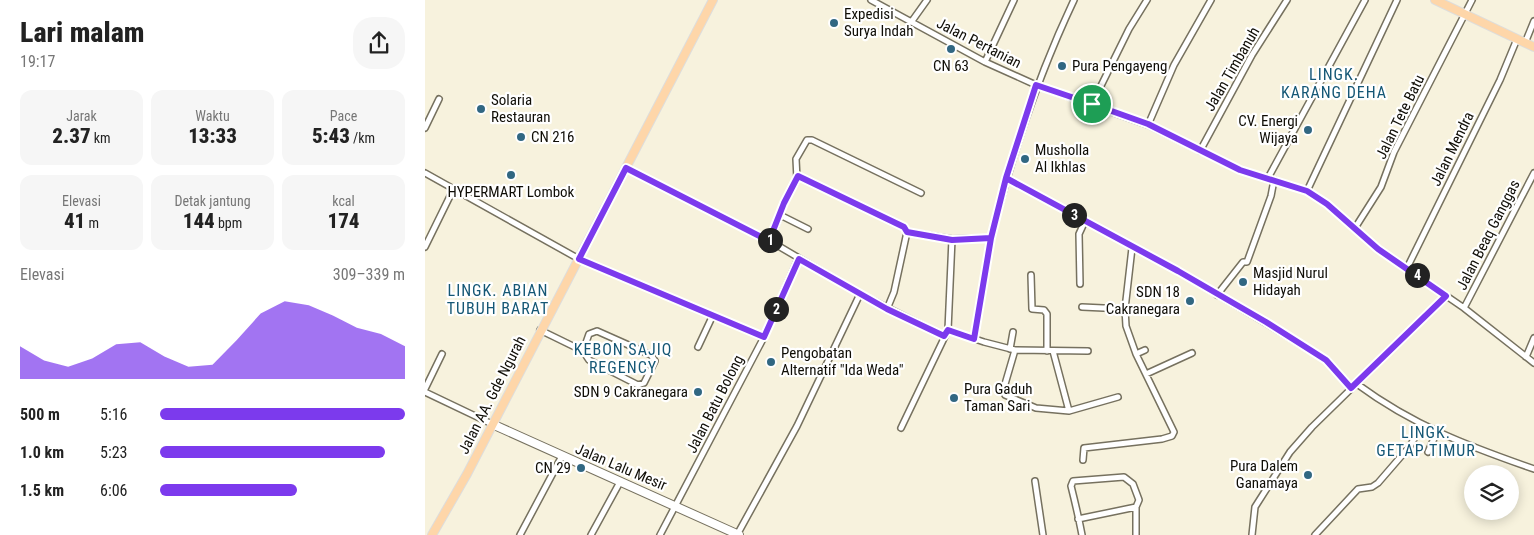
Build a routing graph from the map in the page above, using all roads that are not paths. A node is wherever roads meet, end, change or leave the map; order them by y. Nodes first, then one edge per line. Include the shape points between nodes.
1 (713, 0) edge
2 (871, 0) edge
3 (927, 0) edge
4 (1013, 0) edge
5 (1074, 0) edge
6 (1147, 0) edge
7 (1211, 0) edge
8 (1287, 0) edge
9 (1365, 0) edge
10 (1397, 0) edge
11 (1435, 0) edge
12 (1472, 0) edge
13 (1465, 15) junction
14 (912, 21) junction
15 (1534, 21) edge
16 (1517, 39) junction
17 (1525, 43) junction
18 (1534, 48) edge
19 (985, 62) junction
20 (1036, 85) junction
21 (439, 99) dead end
22 (1092, 104) junction
23 (1148, 124) junction
24 (425, 128) edge
25 (1200, 151) junction
26 (626, 168) junction
27 (1534, 172) edge
28 (425, 173) edge
29 (798, 176) junction
30 (1006, 178) junction
31 (1271, 179) junction
32 (453, 190) junction
33 (1307, 191) junction
34 (921, 193) dead end
35 (780, 215) junction
36 (1085, 221) junction
37 (1355, 228) junction
38 (808, 229) dead end
39 (907, 232) junction
40 (991, 238) junction
41 (952, 240) junction
42 (769, 241) junction
43 (425, 246) edge
44 (1132, 248) junction
45 (579, 259) junction
46 (800, 260) junction
47 (1407, 268) junction
48 (1031, 275) dead end
49 (1080, 284) dead end
50 (860, 294) junction
51 (1217, 295) junction
52 (1446, 296) junction
53 (1082, 307) dead end
54 (1464, 308) junction
55 (887, 309) junction
56 (1125, 309) junction
57 (713, 315) junction
58 (540, 330) junction
59 (948, 330) junction
60 (1013, 332) dead end
61 (944, 336) junction
62 (764, 337) junction
63 (1534, 338) edge
64 (974, 339) junction
65 (698, 347) dead end
66 (1013, 349) junction
67 (1145, 350) dead end
68 (583, 351) junction
69 (1050, 351) junction
70 (1088, 351) dead end
71 (1192, 353) dead end
72 (442, 354) dead end
73 (1136, 354) junction
74 (1526, 358) junction
75 (1534, 363) edge
76 (1146, 374) junction
77 (1357, 384) junction
78 (1351, 388) junction
79 (425, 390) edge
80 (1118, 397) dead end
81 (1069, 411) junction
82 (493, 424) junction
83 (1422, 426) junction
84 (901, 428) dead end
85 (1437, 432) junction
86 (1428, 452) dead end
87 (562, 456) junction
88 (1083, 460) dead end
89 (1534, 470) edge
90 (1035, 481) dead end
91 (619, 482) junction
92 (676, 505) junction
93 (1136, 508) junction
94 (1078, 519) junction
95 (432, 535) edge
96 (520, 535) edge
97 (591, 535) edge
98 (660, 535) edge
99 (738, 535) edge
100 (1043, 535) edge
101 (1082, 535) edge
102 (1136, 535) edge
103 (1252, 535) edge
104 (1315, 535) edge

1 - 26 main road, Jalan AA. Gde Ngurah
2 - 14 street, Jalan Pertanian
3 - 14 street
4 - 19 street
5 - 20 street
6 - 22 street
7 - 23 street via 1175,65
8 - 25 street, Jalan Timbanuh via 1252,55
9 - 31 street
10 - 33 street
11 - 13 main road
12 - 13 street, Jalan Tete Batu
13 - 16 main road
13 - 37 street, Jalan Tete Batu via 1395,152 1381,187
14 - 19 street, Jalan Pertanian
15 - 17 street
16 - 17 main road
16 - 47 street, Jalan Mendra
17 - 18 main road
19 - 20 street, Jalan Pertanian
20 - 22 street, Jalan Pertanian
20 - 30 street
21 - 24 street
22 - 23 street, Jalan Pertanian
23 - 25 street, Jalan Pertanian
25 - 31 street, Jalan Pertanian via 1240,170
26 - 42 street
26 - 45 main road, Jalan AA. Gde Ngurah
27 - 54 street, Jalan Beaq Ganggas
28 - 32 street
29 - 34 street via 796,159 807,140 812,140
29 - 35 street
29 - 39 street via 904,227
30 - 36 street
30 - 40 street
31 - 33 street, Jalan Pertanian
31 - 51 street via 1271,196 1247,262 1243,262
32 - 43 street
32 - 45 street
33 - 37 street, Jalan Pertanian
35 - 38 street
35 - 42 street
36 - 44 street
36 - 49 street via 1079,234
37 - 47 street, Jalan Pertanian via 1378,249
39 - 41 street
39 - 55 street via 894,292
40 - 41 street
40 - 64 street
41 - 59 street
42 - 46 street
44 - 51 street
44 - 56 street
45 - 57 street
45 - 58 main road, Jalan AA. Gde Ngurah
46 - 50 street
46 - 62 street, Jalan Batu Bolong
47 - 52 street, Jalan Pertanian
48 - 69 street via 1032,309 1044,310 1047,314
50 - 55 street
50 - 99 street via 797,426
51 - 78 street via 1326,360
52 - 54 street, Jalan Pertanian
52 - 77 street
53 - 56 street
54 - 74 street, Jalan Pertanian
55 - 61 street
56 - 73 street via 1129,337
57 - 62 street
57 - 65 street
58 - 68 street
58 - 82 main road, Jalan AA. Gde Ngurah
59 - 61 street
59 - 64 street
60 - 66 street
61 - 84 street
62 - 92 street, Jalan Batu Bolong
63 - 74 street
64 - 66 street
66 - 69 street
66 - 81 street via 1003,391 1005,395 1036,408
67 - 73 street
68 - 68 street via 589,360 640,385 655,361 651,355 597,330 589,334
69 - 70 street
69 - 81 street
71 - 76 street
72 - 79 street
73 - 76 street
74 - 75 street, Jalan Pertanian
76 - 88 street via 1174,429 1172,436 1084,448
77 - 78 street
77 - 83 street
78 - 103 street via 1304,436 1266,487 1253,512
79 - 82 street
80 - 81 street
82 - 87 street, Jalan Lalu Mesir
82 - 95 main road, Jalan AA. Gde Ngurah
83 - 85 street
83 - 104 street via 1410,446 1378,483 1357,489
85 - 86 street
85 - 89 street
87 - 91 street, Jalan Lalu Mesir
87 - 96 street
90 - 100 street
91 - 92 street, Jalan Lalu Mesir
91 - 97 street
92 - 98 street, Jalan Batu Bolong
92 - 99 street, Jalan Lalu Mesir
93 - 94 street
93 - 94 street via 1138,493 1124,478 1075,481 1071,484
93 - 102 street
94 - 101 street

